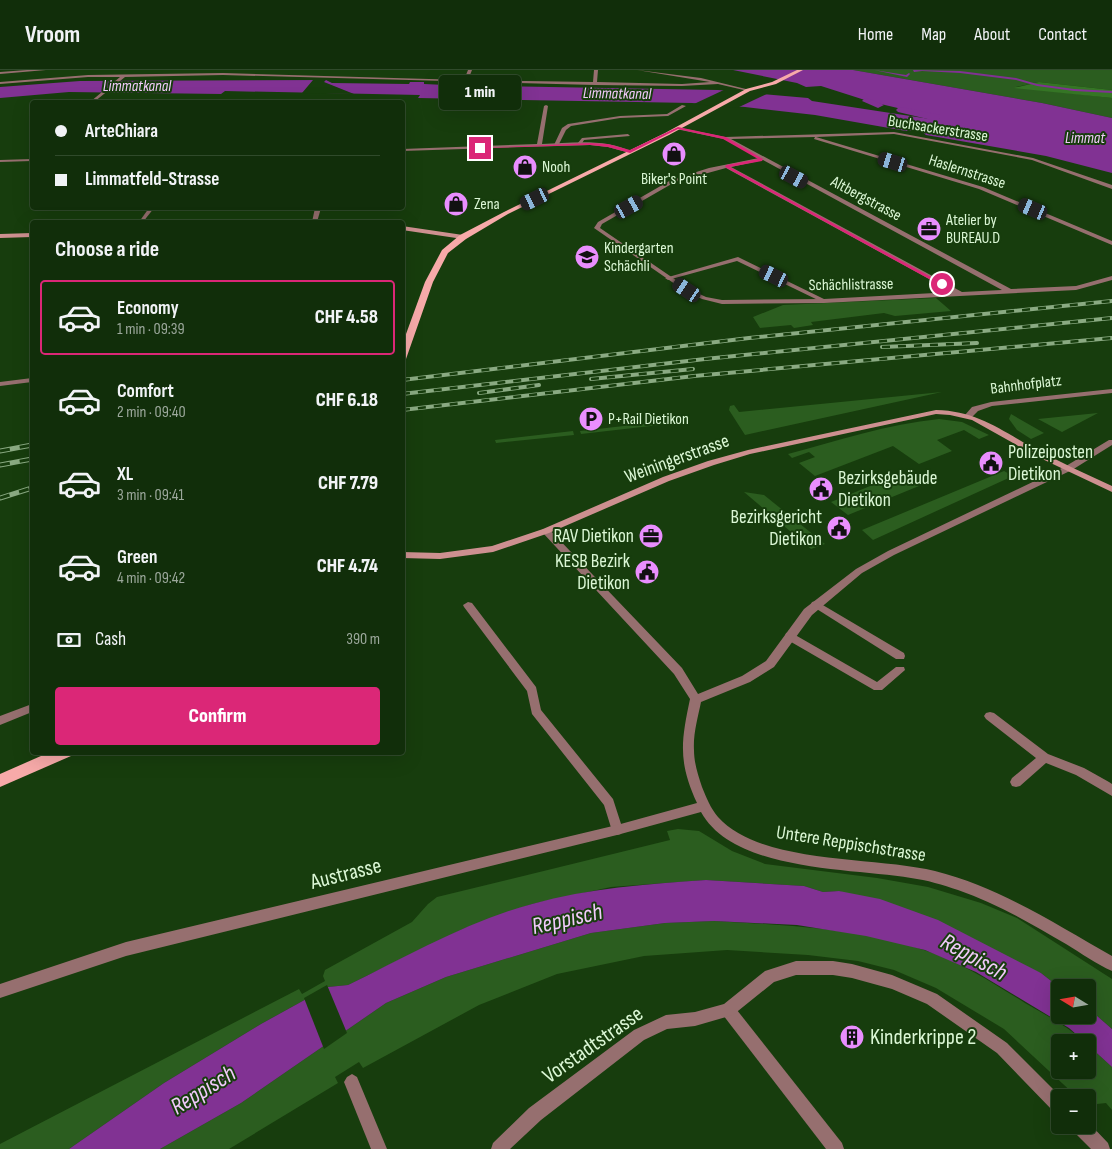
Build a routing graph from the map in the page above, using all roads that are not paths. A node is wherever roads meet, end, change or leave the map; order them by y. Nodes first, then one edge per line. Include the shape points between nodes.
1 (44, 70) edge
2 (228, 70) edge
3 (470, 70) edge
4 (596, 70) edge
5 (639, 70) edge
6 (801, 70) edge
7 (323, 71) edge
8 (136, 72) edge
9 (0, 74) edge
10 (223, 74) junction
11 (124, 75) junction
12 (319, 76) junction
13 (466, 80) junction
14 (0, 83) edge
15 (719, 83) junction
16 (595, 84) junction
17 (748, 90) junction
18 (94, 100) edge
19 (546, 106) dead end
20 (684, 106) dead end
21 (610, 118) junction
22 (614, 122) dead end
23 (577, 123) junction
24 (678, 128) junction
25 (583, 130) dead end
26 (628, 135) dead end
27 (811, 136) junction
28 (724, 138) junction
29 (579, 144) junction
30 (556, 145) junction
31 (539, 146) junction
32 (405, 150) edge
33 (630, 152) junction
34 (30, 160) edge
35 (762, 160) junction
36 (0, 161) edge
37 (726, 166) junction
38 (1112, 188) edge
39 (405, 228) edge
40 (30, 235) edge
41 (0, 236) edge
42 (463, 237) junction
43 (1112, 243) edge
44 (668, 278) junction
45 (1112, 278) edge
46 (1010, 292) junction
47 (962, 295) junction
48 (824, 301) junction
49 (405, 350) edge
50 (30, 380) edge
51 (0, 384) edge
52 (1112, 391) edge
53 (969, 414) junction
54 (1112, 442) edge
55 (1069, 468) junction
56 (1112, 489) edge
57 (546, 531) junction
58 (405, 555) edge
59 (816, 604) junction
60 (468, 605) dead end
61 (790, 636) junction
62 (900, 656) dead end
63 (900, 670) dead end
64 (696, 699) junction
65 (30, 709) edge
66 (990, 716) dead end
67 (0, 721) edge
68 (59, 755) edge
69 (1044, 758) junction
70 (0, 781) edge
71 (1016, 782) dead end
72 (1112, 792) edge
73 (704, 806) junction
74 (618, 830) junction
75 (1112, 964) edge
76 (0, 991) edge
77 (728, 1010) junction
78 (352, 1082) dead end
79 (1051, 1097) edge
80 (1088, 1134) edge
81 (379, 1149) edge
82 (499, 1149) edge
83 (836, 1149) edge
84 (1102, 1149) edge

1 - 9 street
2 - 10 street
3 - 13 street
4 - 16 street
5 - 15 street
6 - 17 main road via 769,85
7 - 12 street
8 - 10 street
8 - 11 street
10 - 12 street
11 - 14 street
11 - 18 street
12 - 13 street
13 - 16 street
15 - 16 street
15 - 17 street
17 - 24 main road
19 - 31 street
20 - 21 street via 668,115
21 - 22 street
21 - 23 street
23 - 25 street
23 - 30 street via 565,127
24 - 28 street, Altbergstrasse
24 - 33 main road
26 - 29 street via 582,139
27 - 28 street, Buchsackerstrasse
27 - 38 street, Buchsackerstrasse via 894,133 1038,160
27 - 43 street, Haslernstrasse via 981,188
28 - 35 street, Altbergstrasse
29 - 30 street
29 - 33 street via 605,145
30 - 31 street
31 - 32 street
33 - 42 main road via 506,212
34 - 36 street
35 - 37 street
35 - 46 street, Altbergstrasse
37 - 44 street, Schächlistrasse via 673,182 597,226
37 - 47 street
39 - 42 street
40 - 41 street
42 - 49 main road via 445,252 429,282
44 - 48 street, Schächlistrasse via 692,293 722,302
44 - 48 street via 738,259
45 - 46 street via 1082,287
46 - 47 street, Schächlistrasse
47 - 48 street, Schächlistrasse
50 - 51 street
52 - 53 street, Bahnhofplatz via 991,404
53 - 55 street, Bahnhofplatz
53 - 57 street, Weiningerstrasse via 936,412 748,452 666,479
54 - 55 street
55 - 56 street, Bahnhofplatz
55 - 59 street via 891,553
57 - 58 street, Weiningerstrasse via 493,549 440,556
57 - 64 street via 678,672
59 - 61 street
59 - 62 street
60 - 74 street via 532,690 536,711 609,803
61 - 63 street via 878,687
61 - 64 street via 770,664 746,679
64 - 73 street, Untere Reppischstrasse via 688,745 691,776
65 - 67 street
66 - 69 street
68 - 70 main road
69 - 71 street
69 - 72 street via 1098,780
73 - 74 street, Austrasse
73 - 75 street, Untere Reppischstrasse via 717,824 760,848 787,856 906,871 962,884 1026,912
74 - 76 street, Austrasse via 126,949
77 - 79 street, Vorstadtstrasse via 770,976 796,968 833,968 878,977 932,999 1002,1048
77 - 82 street, Vorstadtstrasse via 666,1022 639,1034 535,1114
77 - 83 street
78 - 81 street
80 - 84 street

